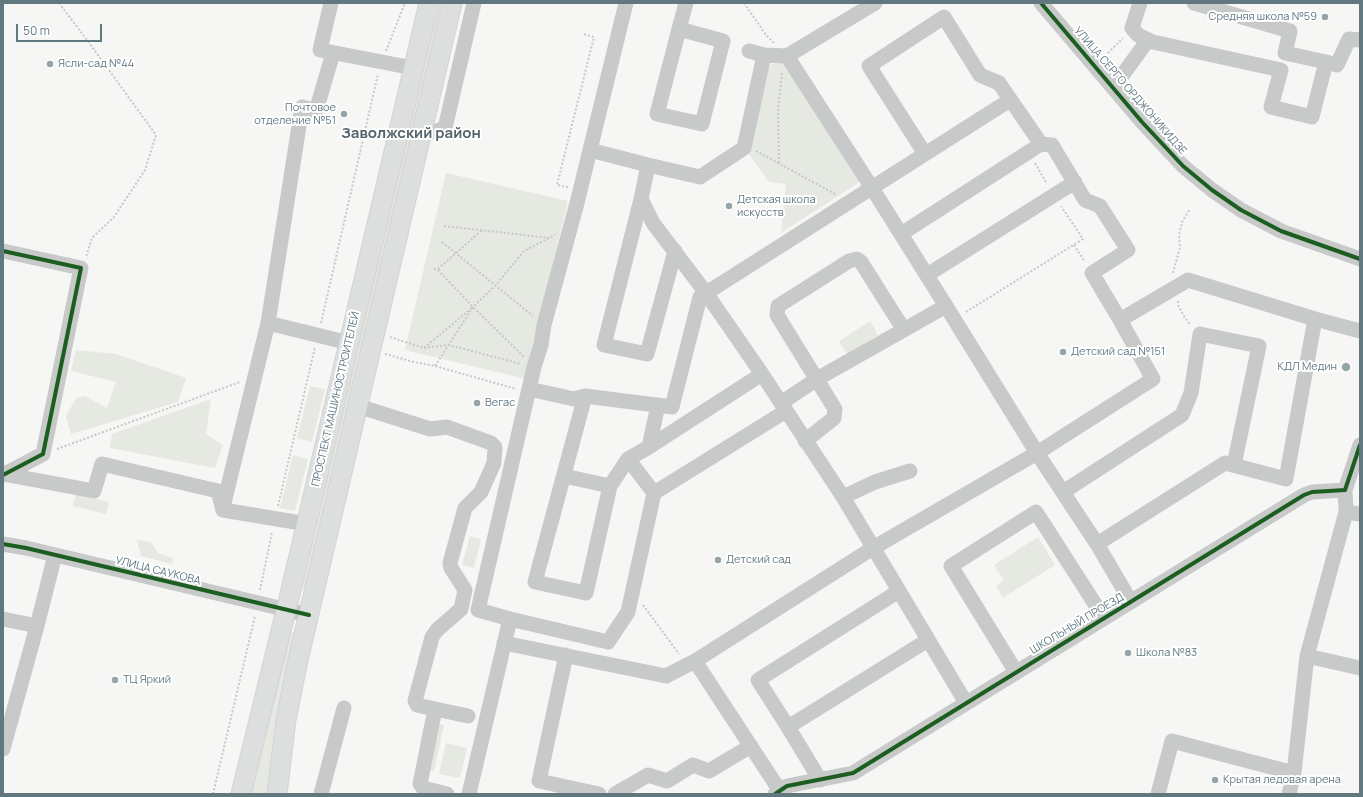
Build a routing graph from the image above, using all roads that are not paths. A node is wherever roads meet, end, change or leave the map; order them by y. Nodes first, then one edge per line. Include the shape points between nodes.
1 (331, 3) edge
2 (429, 3) edge
3 (452, 3) edge
4 (474, 3) edge
5 (626, 3) edge
6 (686, 3) edge
7 (875, 3) edge
8 (1041, 3) edge
9 (1140, 3) edge
10 (1194, 3) edge
11 (679, 29) junction
12 (1148, 40) junction
13 (1360, 40) edge
14 (749, 51) dead end
15 (333, 53) junction
16 (1285, 53) junction
17 (764, 55) junction
18 (786, 56) junction
19 (1326, 62) junction
20 (413, 68) junction
21 (1281, 70) junction
22 (1113, 88) junction
23 (1010, 100) junction
24 (421, 136) junction
25 (1035, 148) junction
26 (590, 150) junction
27 (925, 154) junction
28 (648, 165) junction
29 (1074, 182) junction
30 (872, 188) junction
31 (641, 199) junction
32 (902, 234) junction
33 (675, 250) junction
34 (3, 251) edge
35 (1360, 259) edge
36 (928, 275) junction
37 (706, 293) junction
38 (946, 306) junction
39 (1315, 319) junction
40 (1120, 320) junction
41 (268, 323) junction
42 (904, 330) junction
43 (1360, 331) edge
44 (349, 343) junction
45 (762, 374) junction
46 (817, 379) junction
47 (528, 391) junction
48 (585, 396) junction
49 (658, 405) junction
50 (358, 406) junction
51 (783, 407) junction
52 (805, 441) junction
53 (650, 446) junction
54 (1360, 446) edge
55 (1037, 453) junction
56 (628, 459) junction
57 (1234, 465) junction
58 (910, 471) dead end
59 (3, 474) edge
60 (564, 476) junction
61 (1286, 479) junction
62 (610, 486) junction
63 (1345, 490) junction
64 (1063, 492) junction
65 (654, 493) junction
66 (1304, 496) junction
67 (842, 497) junction
68 (223, 510) junction
69 (1353, 513) edge
70 (306, 524) junction
71 (3, 544) edge
72 (1097, 544) junction
73 (873, 548) junction
74 (55, 555) junction
75 (899, 591) junction
76 (1131, 602) junction
77 (461, 608) junction
78 (286, 610) junction
79 (478, 610) junction
80 (309, 615) junction
81 (1104, 618) junction
82 (3, 619) edge
83 (510, 619) junction
84 (37, 626) junction
85 (928, 640) junction
86 (608, 642) junction
87 (504, 643) junction
88 (566, 655) junction
89 (1307, 656) junction
90 (691, 663) junction
91 (624, 668) junction
92 (1360, 668) edge
93 (1016, 672) junction
94 (966, 703) junction
95 (344, 708) dead end
96 (435, 709) junction
97 (261, 712) junction
98 (468, 716) dead end
99 (286, 720) junction
100 (788, 727) junction
101 (751, 746) junction
102 (3, 749) edge
103 (1294, 773) junction
104 (820, 780) junction
105 (778, 792) edge
106 (241, 794) edge
107 (277, 794) edge
108 (321, 794) edge
109 (447, 794) edge
110 (468, 794) edge
111 (599, 794) edge
112 (615, 794) edge
113 (1158, 794) edge
114 (1289, 794) edge

1 - 15 street via 320,50
2 - 20 main road, ПРОСПЕКТ МАШИНОСТРОИТЕЛЕЙ
3 - 24 main road, ПРОСПЕКТ МАШИНОСТРОИТЕЛЕЙ
4 - 24 street via 445,128
5 - 26 street
6 - 11 street
7 - 18 street
8 - 22 street, УЛИЦА СЕРГО ОРДЖОНИКИДЗЕ
9 - 12 street via 1132,28
10 - 16 street via 1290,31
11 - 11 street via 657,114 702,124 724,41
12 - 21 street
12 - 22 street
13 - 19 street via 1349,39 1338,65
14 - 17 street
15 - 20 street
15 - 41 street via 316,110 302,107
16 - 19 street
16 - 21 street
17 - 18 street
17 - 28 street via 744,148 700,177
18 - 30 street
19 - 21 street via 1312,117 1271,107
20 - 44 main road, ПРОСПЕКТ МАШИНОСТРОИТЕЛЕЙ
22 - 35 street, УЛИЦА СЕРГО ОРДЖОНИКИДЗЕ via 1170,152 1198,179 1240,210 1281,231
23 - 25 street
23 - 27 street
23 - 27 street via 999,83 980,75 944,17 869,66
24 - 50 main road, ПРОСПЕКТ МАШИНОСТРОИТЕЛЕЙ
25 - 29 street via 1052,145
25 - 32 street
26 - 28 street
26 - 47 street
27 - 30 street
28 - 31 street
29 - 36 street
29 - 40 street via 1085,200 1100,206 1128,250 1092,273
30 - 32 street
30 - 37 street
31 - 33 street via 653,223
31 - 33 street via 604,345 647,354
32 - 36 street
33 - 37 street
34 - 59 street via 82,268 43,454
36 - 38 street
37 - 45 street
37 - 49 street via 700,296 672,407
38 - 42 street
38 - 55 street
39 - 40 street via 1188,280
39 - 43 street
39 - 61 street
40 - 55 street via 1153,379
41 - 44 street
41 - 68 street
42 - 46 street
42 - 46 street via 861,262 857,259 849,261 777,308 777,315
44 - 70 main road, ПРОСПЕКТ МАШИНОСТРОИТЕЛЕЙ
45 - 51 street
45 - 53 street
46 - 51 street
46 - 52 street via 835,409 834,418
47 - 48 street via 574,399
47 - 79 street
48 - 49 street
48 - 60 street
49 - 53 street
50 - 77 street via 430,429 446,427 491,443 495,447 494,463 481,492 465,508 450,563 465,590
50 - 80 main road, ПРОСПЕКТ МАШИНОСТРОИТЕЛЕЙ
51 - 52 street
51 - 65 street
52 - 67 street
53 - 56 street
54 - 63 street
55 - 64 street
55 - 73 street
56 - 62 street
56 - 65 street
57 - 61 street
57 - 64 street via 1259,346 1200,334 1191,393 1182,416
57 - 72 street via 1225,464
58 - 67 street via 875,482
59 - 68 street via 94,491 102,464 218,491
60 - 62 street
60 - 62 street via 535,582 586,593
61 - 66 street
63 - 66 street, ШКОЛЬНЫЙ ПРОЕЗД via 1312,492
63 - 69 street
64 - 72 street
65 - 86 street via 628,612
66 - 76 street, ШКОЛЬНЫЙ ПРОЕЗД
67 - 73 street
68 - 70 street
69 - 89 street
70 - 78 main road, ПРОСПЕКТ МАШИНОСТРОИТЕЛЕЙ
71 - 74 street, УЛИЦА САУКОВА
72 - 76 street
73 - 75 street
73 - 90 street
74 - 78 street, УЛИЦА САУКОВА
74 - 84 street
75 - 85 street
75 - 100 street via 758,680
76 - 81 street, ШКОЛЬНЫЙ ПРОЕЗД
77 - 79 street
77 - 96 street via 432,637 415,701 417,705
78 - 80 street, УЛИЦА САУКОВА
78 - 97 main road, ПРОСПЕКТ МАШИНОСТРОИТЕЛЕЙ
79 - 83 street
80 - 99 main road, ПРОСПЕКТ МАШИНОСТРОИТЕЛЕЙ
81 - 93 street, ШКОЛЬНЫЙ ПРОЕЗД
81 - 93 street via 1036,512 951,566
82 - 84 street
83 - 86 street
83 - 87 street
84 - 102 street
85 - 94 street
85 - 100 street
86 - 91 street
87 - 88 street
87 - 110 street
88 - 91 street
88 - 111 street via 539,781
89 - 92 street
89 - 103 street
90 - 91 street via 666,676
90 - 101 street
93 - 94 street, ШКОЛЬНЫЙ ПРОЕЗД
94 - 104 street, ШКОЛЬНЫЙ ПРОЕЗД via 853,773
95 - 108 street
96 - 98 street
96 - 109 street via 420,784 423,788
97 - 99 main road
97 - 106 main road, ПРОСПЕКТ МАШИНОСТРОИТЕЛЕЙ
99 - 107 main road, ПРОСПЕКТ МАШИНОСТРОИТЕЛЕЙ
100 - 104 street
101 - 105 street
101 - 112 street via 709,771 693,765 667,781 648,775
103 - 113 street via 1172,741
103 - 114 street
104 - 105 street, ШКОЛЬНЫЙ ПРОЕЗД via 788,786

